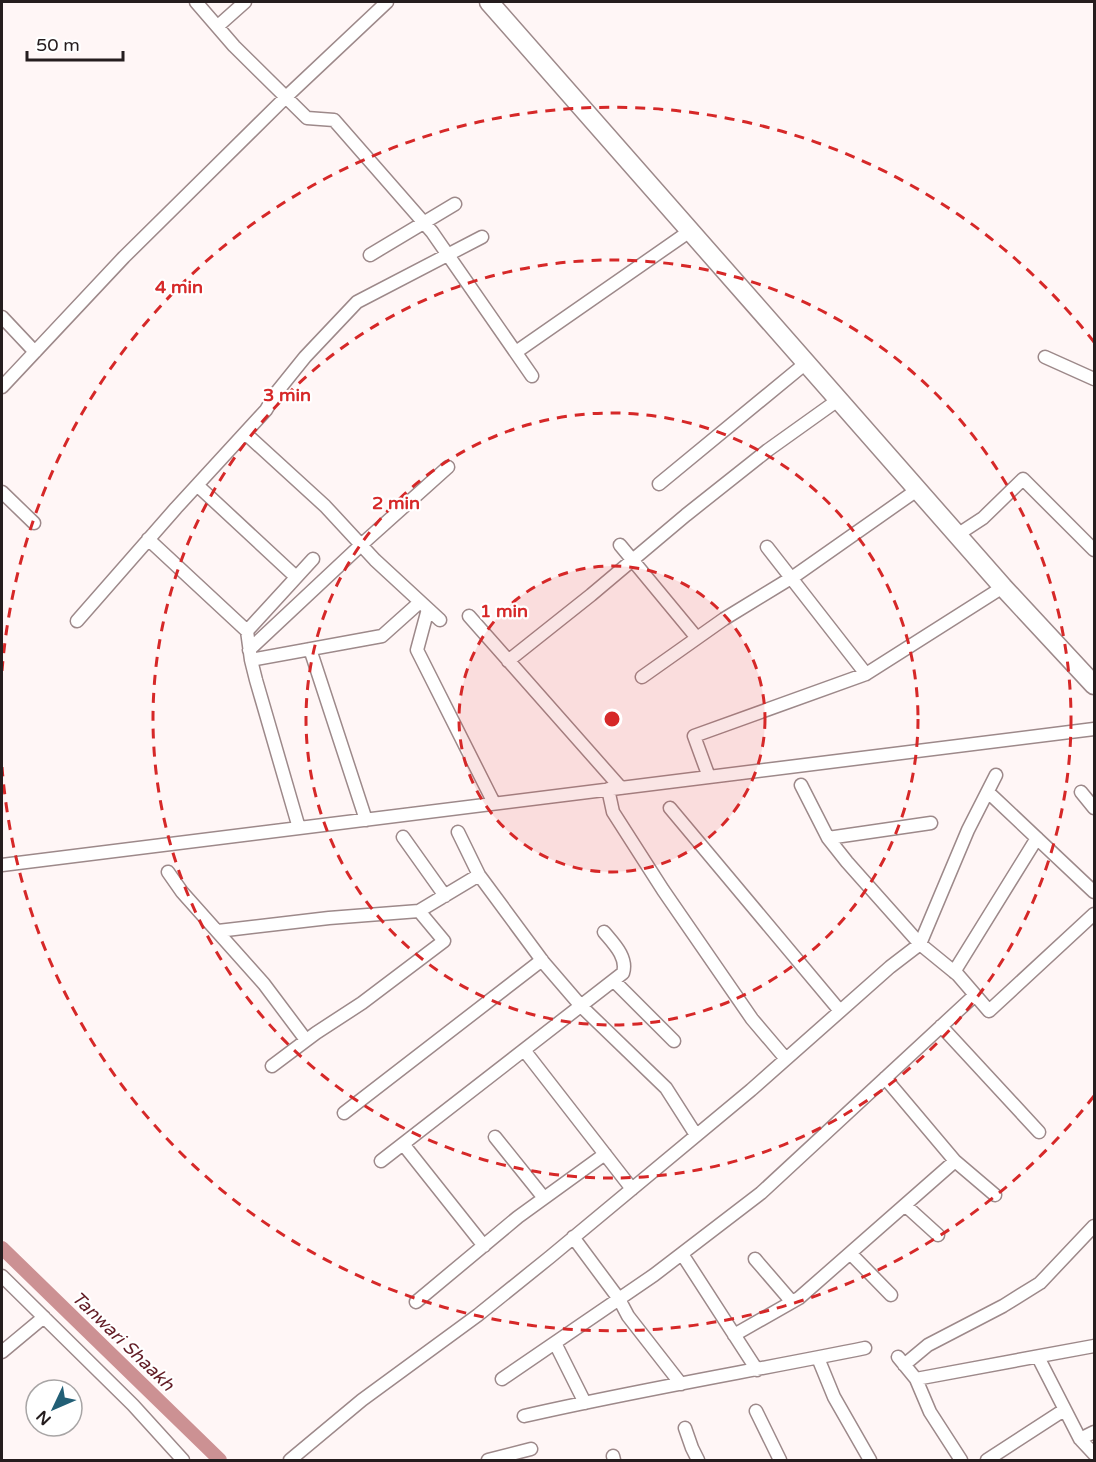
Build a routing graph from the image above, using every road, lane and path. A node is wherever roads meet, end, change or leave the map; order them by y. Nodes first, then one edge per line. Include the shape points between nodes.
1 (196, 2) edge
2 (245, 2) edge
3 (387, 2) edge
4 (489, 2) edge
5 (218, 26) junction
6 (286, 97) junction
7 (455, 204) dead end
8 (424, 222) junction
9 (690, 231) junction
10 (482, 237) dead end
11 (448, 254) junction
12 (370, 255) dead end
13 (2, 316) edge
14 (36, 352) junction
15 (516, 352) junction
16 (1045, 357) dead end
17 (806, 363) junction
18 (532, 376) dead end
19 (1095, 379) edge
20 (2, 387) edge
21 (838, 400) junction
22 (245, 434) junction
23 (448, 468) dead end
24 (659, 484) dead end
25 (197, 485) junction
26 (917, 490) junction
27 (2, 493) edge
28 (34, 523) dead end
29 (957, 535) junction
30 (148, 539) junction
31 (361, 545) junction
32 (620, 545) dead end
33 (1093, 546) edge
34 (767, 547) dead end
35 (313, 559) dead end
36 (633, 560) junction
37 (296, 577) junction
38 (791, 578) junction
39 (1003, 587) junction
40 (424, 606) junction
41 (469, 616) dead end
42 (440, 620) dead end
43 (78, 621) dead end
44 (247, 631) junction
45 (697, 638) junction
46 (310, 649) junction
47 (250, 655) junction
48 (508, 661) junction
49 (866, 674) junction
50 (642, 677) dead end
51 (1095, 685) edge
52 (1095, 729) edge
53 (996, 775) dead end
54 (709, 777) junction
55 (801, 785) dead end
56 (614, 788) junction
57 (988, 792) junction
58 (1081, 792) dead end
59 (494, 803) junction
60 (1095, 807) edge
61 (670, 808) dead end
62 (366, 820) junction
63 (931, 823) dead end
64 (299, 828) junction
65 (458, 832) dead end
66 (403, 837) dead end
67 (828, 838) junction
68 (1037, 838) junction
69 (2, 865) edge
70 (168, 872) dead end
71 (479, 875) junction
72 (1095, 892) edge
73 (445, 896) junction
74 (419, 911) junction
75 (1095, 914) edge
76 (218, 931) junction
77 (604, 932) dead end
78 (920, 944) junction
79 (542, 960) junction
80 (954, 972) junction
81 (614, 981) junction
82 (975, 995) junction
83 (581, 1006) junction
84 (840, 1011) junction
85 (941, 1026) junction
86 (306, 1040) junction
87 (674, 1041) dead end
88 (524, 1050) junction
89 (786, 1059) junction
90 (273, 1066) dead end
91 (885, 1078) junction
92 (344, 1113) dead end
93 (1039, 1132) dead end
94 (696, 1135) junction
95 (495, 1137) dead end
96 (403, 1144) junction
97 (605, 1154) junction
98 (381, 1161) dead end
99 (955, 1161) junction
100 (632, 1189) junction
101 (996, 1195) dead end
102 (544, 1198) junction
103 (906, 1206) junction
104 (1095, 1226) edge
105 (938, 1235) dead end
106 (573, 1238) junction
107 (484, 1246) junction
108 (682, 1254) junction
109 (851, 1254) junction
110 (755, 1259) dead end
111 (2, 1276) edge
112 (891, 1294) dead end
113 (619, 1299) junction
114 (416, 1302) dead end
115 (792, 1302) junction
116 (44, 1317) junction
117 (734, 1335) junction
118 (555, 1343) junction
119 (1095, 1346) edge
120 (865, 1348) dead end
121 (2, 1352) edge
122 (1038, 1357) junction
123 (818, 1358) junction
124 (757, 1370) junction
125 (502, 1379) dead end
126 (916, 1379) junction
127 (681, 1384) junction
128 (585, 1402) junction
129 (1064, 1410) junction
130 (756, 1411) dead end
131 (524, 1416) dead end
132 (685, 1428) dead end
133 (1095, 1431) edge
134 (1080, 1439) junction
135 (531, 1449) dead end
136 (1095, 1454) edge
137 (183, 1461) edge
138 (290, 1461) edge
139 (488, 1461) edge
140 (698, 1461) edge
141 (780, 1461) edge
142 (870, 1461) edge
143 (961, 1461) edge
144 (987, 1461) edge

1 - 5 street
2 - 5 street
3 - 6 street
4 - 9 main road
5 - 6 street
6 - 8 street via 307,118 334,120
6 - 14 street via 124,257
7 - 8 street
8 - 11 street
8 - 12 street
9 - 15 street
9 - 17 main road
10 - 11 street
11 - 15 street
11 - 22 street via 357,302 305,357
13 - 14 street
14 - 20 street
15 - 18 street
16 - 19 street
17 - 21 main road
17 - 24 street
21 - 26 main road
21 - 36 street via 768,450
22 - 25 street
22 - 31 street
23 - 31 street
25 - 30 street
25 - 37 street
26 - 29 main road
26 - 38 street
27 - 28 street
29 - 33 street via 984,518 1023,479
29 - 39 main road
30 - 43 street
30 - 44 street
31 - 40 street
31 - 47 street
32 - 36 street
34 - 38 street
35 - 37 street
36 - 45 street
36 - 48 street
37 - 44 street
38 - 45 street
38 - 49 street
39 - 49 street
39 - 51 main road
40 - 42 street
40 - 46 street via 381,636
40 - 59 street via 417,650
41 - 48 street
44 - 47 street
45 - 50 street
46 - 47 street
46 - 62 street
47 - 64 street
48 - 56 street
49 - 54 street via 694,736
52 - 54 street
53 - 57 street
54 - 56 street
55 - 67 street
56 - 59 street
56 - 89 street via 614,812 651,873 752,1019
57 - 68 street
57 - 78 street
58 - 60 street
59 - 62 street
61 - 84 street
62 - 64 street
63 - 67 street
64 - 69 street
65 - 71 street
66 - 73 street
67 - 78 street
68 - 72 street
68 - 80 street
70 - 76 street
71 - 73 street
71 - 79 street
73 - 74 street
74 - 76 street
74 - 86 street via 444,941
75 - 82 street via 989,1011
76 - 86 street
77 - 81 street via 625,966
78 - 80 street
78 - 84 street
79 - 83 street
79 - 92 street
80 - 82 street
81 - 83 street
81 - 87 street
82 - 85 street
83 - 88 street
83 - 94 street via 666,1088
84 - 89 street
85 - 91 street
85 - 93 street
86 - 90 street
88 - 96 street
88 - 97 street
89 - 94 street
91 - 99 street
91 - 108 street via 761,1193
94 - 100 street
95 - 102 street
96 - 98 street
96 - 107 street
97 - 100 street
97 - 102 street
99 - 101 street
99 - 103 street
100 - 106 street
102 - 107 street
103 - 105 street
103 - 109 street
104 - 126 street via 1040,1283 901,1361
106 - 113 street
106 - 138 street via 478,1315 362,1400
107 - 114 street
108 - 113 street
108 - 117 street
109 - 112 street
109 - 115 street
110 - 115 street
111 - 116 street
113 - 118 street
113 - 127 street
115 - 117 street
116 - 121 street
116 - 137 street
117 - 124 street
118 - 125 street
118 - 128 street
119 - 122 street
120 - 123 street
122 - 126 street
122 - 129 street
123 - 124 street
123 - 142 street via 834,1397
124 - 127 street
126 - 143 street via 930,1412
127 - 128 street
128 - 131 street
129 - 134 street
129 - 144 street
130 - 141 street
132 - 140 street
133 - 134 street
134 - 136 street
135 - 139 street

